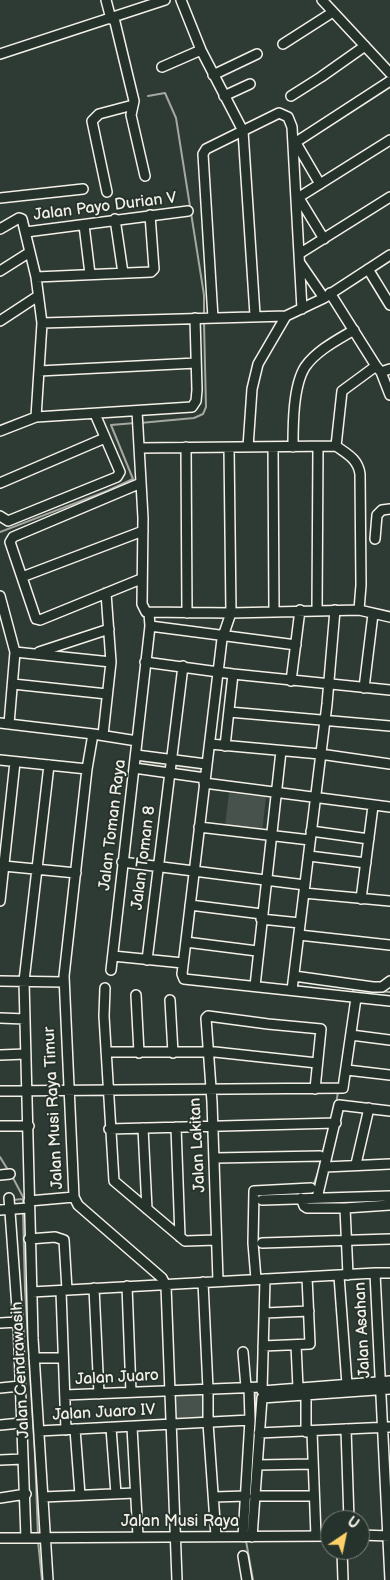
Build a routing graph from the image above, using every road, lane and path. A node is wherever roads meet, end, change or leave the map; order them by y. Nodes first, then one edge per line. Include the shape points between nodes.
1 (106, 0) edge
2 (165, 0) edge
3 (182, 0) edge
4 (322, 0) edge
5 (333, 12) junction
6 (112, 18) junction
7 (283, 44) dead end
8 (365, 46) junction
9 (201, 50) junction
10 (0, 54) edge
11 (257, 54) dead end
12 (162, 66) dead end
13 (390, 73) edge
14 (214, 75) junction
15 (390, 81) edge
16 (250, 84) dead end
17 (224, 96) junction
18 (291, 96) dead end
19 (133, 105) junction
20 (243, 131) junction
21 (390, 140) edge
22 (294, 144) junction
23 (145, 176) dead end
24 (320, 184) junction
25 (83, 189) dead end
26 (107, 192) dead end
27 (0, 198) edge
28 (298, 198) junction
29 (390, 198) edge
30 (188, 211) dead end
31 (150, 215) junction
32 (115, 219) junction
33 (84, 225) junction
34 (0, 228) edge
35 (26, 232) junction
36 (324, 239) junction
37 (30, 252) junction
38 (390, 255) edge
39 (300, 259) junction
40 (368, 269) junction
41 (0, 271) edge
42 (123, 273) junction
43 (90, 274) junction
44 (36, 277) junction
45 (327, 295) junction
46 (38, 296) junction
47 (390, 305) edge
48 (302, 309) junction
49 (255, 315) junction
50 (286, 316) junction
51 (197, 318) junction
52 (212, 318) junction
53 (0, 321) edge
54 (42, 323) junction
55 (354, 330) junction
56 (196, 363) junction
57 (382, 369) edge
58 (39, 371) junction
59 (390, 395) edge
60 (95, 414) junction
61 (137, 414) junction
62 (36, 417) junction
63 (2, 427) edge
64 (105, 438) junction
65 (336, 446) junction
66 (186, 447) junction
67 (248, 447) junction
68 (293, 447) junction
69 (318, 447) junction
70 (139, 448) junction
71 (230, 448) junction
72 (274, 448) junction
73 (0, 483) edge
74 (141, 483) junction
75 (390, 509) edge
76 (0, 516) edge
77 (143, 531) junction
78 (375, 539) dead end
79 (22, 578) junction
80 (141, 579) junction
81 (106, 593) junction
82 (0, 596) edge
83 (300, 610) junction
84 (317, 610) junction
85 (335, 610) junction
86 (359, 610) junction
87 (274, 611) junction
88 (149, 613) junction
89 (187, 613) junction
90 (231, 613) junction
91 (373, 614) junction
92 (390, 617) edge
93 (150, 626) junction
94 (109, 628) junction
95 (223, 635) junction
96 (296, 646) junction
97 (14, 652) junction
98 (36, 653) junction
99 (111, 662) junction
100 (145, 662) junction
101 (183, 666) junction
102 (218, 672) junction
103 (233, 674) junction
104 (291, 681) junction
105 (13, 684) junction
106 (328, 685) junction
107 (364, 688) junction
108 (390, 690) edge
109 (107, 694) junction
110 (230, 712) junction
111 (325, 720) junction
112 (5, 724) edge
113 (390, 726) edge
114 (98, 734) junction
115 (137, 741) junction
116 (210, 744) junction
117 (225, 746) junction
118 (281, 751) junction
119 (320, 754) junction
120 (136, 755) junction
121 (172, 759) junction
122 (0, 760) edge
123 (15, 762) junction
124 (206, 764) junction
125 (390, 764) edge
126 (49, 765) junction
127 (134, 768) junction
128 (87, 769) junction
129 (170, 774) junction
130 (205, 780) junction
131 (277, 794) junction
132 (315, 797) junction
133 (373, 806) junction
134 (390, 807) edge
135 (199, 827) junction
136 (310, 835) junction
137 (271, 836) junction
138 (369, 839) junction
139 (309, 856) junction
140 (122, 862) junction
141 (366, 863) junction
142 (4, 866) junction
143 (158, 866) junction
144 (194, 870) junction
145 (36, 871) junction
146 (76, 873) junction
147 (266, 880) junction
148 (304, 889) junction
149 (361, 899) junction
150 (0, 901) edge
151 (390, 902) edge
152 (190, 905) junction
153 (262, 916) junction
154 (300, 923) junction
155 (299, 935) junction
156 (186, 942) junction
157 (390, 945) edge
158 (258, 951) junction
159 (113, 956) junction
160 (147, 960) junction
161 (183, 963) junction
162 (111, 970) dead end
163 (294, 976) junction
164 (0, 981) edge
165 (24, 981) junction
166 (390, 981) edge
167 (64, 982) junction
168 (255, 986) junction
169 (105, 988) dead end
170 (292, 990) junction
171 (136, 995) dead end
172 (352, 998) junction
173 (170, 1000) dead end
174 (390, 1001) edge
175 (0, 1018) edge
176 (25, 1019) junction
177 (351, 1035) junction
178 (390, 1040) edge
179 (106, 1052) junction
180 (208, 1052) junction
181 (139, 1053) junction
182 (172, 1053) junction
183 (26, 1054) junction
184 (0, 1055) edge
185 (317, 1063) junction
186 (347, 1070) junction
187 (390, 1075) edge
188 (68, 1089) junction
189 (108, 1089) junction
190 (315, 1089) junction
191 (28, 1090) junction
192 (211, 1090) junction
193 (0, 1091) edge
194 (369, 1108) junction
195 (390, 1110) edge
196 (332, 1123) junction
197 (0, 1126) edge
198 (29, 1126) junction
199 (213, 1126) junction
200 (176, 1127) junction
201 (143, 1128) junction
202 (109, 1129) junction
203 (320, 1156) dead end
204 (214, 1158) junction
205 (356, 1164) junction
206 (390, 1164) edge
207 (325, 1166) junction
208 (311, 1188) dead end
209 (390, 1196) edge
210 (74, 1197) junction
211 (302, 1198) junction
212 (317, 1198) junction
213 (262, 1200) dead end
214 (15, 1203) edge
215 (390, 1205) edge
216 (345, 1208) junction
217 (147, 1209) junction
218 (0, 1210) edge
219 (180, 1237) junction
220 (390, 1238) edge
221 (29, 1239) junction
222 (216, 1240) junction
223 (346, 1240) junction
224 (262, 1243) dead end
225 (390, 1272) edge
226 (375, 1273) junction
227 (344, 1275) junction
228 (307, 1277) junction
229 (261, 1279) junction
230 (218, 1281) junction
231 (203, 1282) junction
232 (165, 1284) junction
233 (127, 1286) junction
234 (94, 1288) junction
235 (64, 1290) junction
236 (32, 1292) junction
237 (309, 1311) junction
238 (265, 1313) junction
239 (18, 1322) junction
240 (0, 1323) edge
241 (296, 1345) junction
242 (263, 1346) junction
243 (243, 1352) dead end
244 (34, 1358) junction
245 (63, 1358) junction
246 (347, 1384) junction
247 (20, 1386) junction
248 (386, 1386) edge
249 (0, 1388) edge
250 (298, 1388) junction
251 (208, 1389) junction
252 (170, 1390) junction
253 (258, 1390) junction
254 (132, 1392) junction
255 (99, 1394) junction
256 (65, 1395) junction
257 (306, 1395) junction
258 (247, 1420) junction
259 (22, 1423) junction
260 (208, 1423) junction
261 (171, 1424) junction
262 (0, 1425) edge
263 (132, 1427) junction
264 (386, 1427) edge
265 (111, 1428) junction
266 (346, 1429) junction
267 (71, 1430) junction
268 (39, 1431) junction
269 (309, 1432) junction
270 (259, 1433) junction
271 (23, 1459) junction
272 (0, 1460) edge
273 (387, 1460) edge
274 (313, 1464) junction
275 (258, 1465) junction
276 (135, 1493) junction
277 (26, 1494) junction
278 (116, 1494) junction
279 (80, 1495) junction
280 (388, 1495) edge
281 (251, 1496) junction
282 (314, 1496) junction
283 (43, 1497) junction
284 (214, 1497) junction
285 (0, 1498) edge
286 (349, 1510) edge
287 (370, 1535) edge
288 (138, 1536) junction
289 (176, 1536) junction
290 (216, 1536) junction
291 (316, 1536) junction
292 (320, 1536) edge
293 (388, 1536) edge
294 (43, 1537) junction
295 (247, 1537) junction
296 (0, 1538) edge
297 (28, 1538) junction
298 (243, 1556) dead end
299 (342, 1560) edge
300 (48, 1580) edge
301 (176, 1580) edge
302 (247, 1580) edge
303 (343, 1580) edge
304 (390, 1580) edge

1 - 6 street
2 - 6 street
3 - 9 street
4 - 5 street
5 - 7 street
5 - 8 street
6 - 10 street
6 - 19 street
8 - 13 street
8 - 18 street
9 - 12 street
9 - 14 street
11 - 14 street
14 - 17 street
15 - 22 street
16 - 17 street
17 - 20 street
19 - 23 street via 131,115
19 - 26 street via 99,114 92,121
20 - 22 street via 283,113 290,120
20 - 49 street
20 - 52 street via 206,149 203,154
21 - 24 street
22 - 24 street
22 - 28 street
24 - 28 street
25 - 27 street
28 - 36 street
28 - 39 street
29 - 36 street
30 - 31 street, Jalan Payo Durian V
31 - 32 street, Jalan Payo Durian V
31 - 42 street via 154,268 151,272
32 - 33 street, Jalan Payo Durian V
32 - 42 street
33 - 35 street, Jalan Payo Durian V
33 - 43 street
34 - 35 street via 21,218
35 - 37 street
36 - 39 street
37 - 41 street
37 - 44 street
38 - 40 street
39 - 45 street
39 - 48 street
40 - 45 street
40 - 47 street
42 - 43 street
43 - 44 street
44 - 46 street
45 - 48 street
45 - 55 street
46 - 53 street
46 - 54 street
48 - 50 street
49 - 50 street
49 - 52 street
50 - 67 street via 258,364 252,389
51 - 52 street
51 - 54 street
51 - 56 street
54 - 58 street
55 - 57 street
55 - 68 street via 317,355 302,374 293,421
56 - 58 street
56 - 61 street via 197,390 192,407
57 - 59 street
57 - 65 street via 342,391
58 - 62 street
60 - 61 street
60 - 62 street
60 - 64 street
61 - 70 street
62 - 63 street
64 - 73 street
64 - 76 street via 120,472 117,477 8,521
65 - 69 street
65 - 86 street via 355,460 360,474 362,585
66 - 70 street
66 - 71 street
66 - 89 street
67 - 71 street
67 - 72 street
68 - 69 street
68 - 72 street
69 - 84 street
70 - 74 street
71 - 90 street
72 - 87 street
74 - 77 street
74 - 79 street via 13,537 10,546
75 - 78 street via 377,515
77 - 79 street
77 - 80 street
79 - 81 street via 34,618 38,620
80 - 81 street
80 - 88 street via 142,604
81 - 94 street, Jalan Musi Raya Timur
82 - 97 street
83 - 84 street
83 - 87 street
83 - 96 street
84 - 85 street
85 - 86 street
85 - 106 street
86 - 91 street
87 - 90 street
88 - 89 street
88 - 93 street
89 - 90 street
90 - 95 street
91 - 92 street
91 - 107 street
93 - 95 street
93 - 100 street
94 - 98 street
94 - 99 street, Jalan Musi Raya Timur
95 - 96 street
95 - 102 street
96 - 104 street
97 - 98 street
97 - 105 street
98 - 99 street
99 - 109 street, Jalan Musi Raya Timur
100 - 101 street
100 - 115 street
101 - 102 street
101 - 121 street, Jalan Toman 8
102 - 103 street
102 - 116 street
103 - 104 street
103 - 110 street
104 - 106 street
105 - 109 street
105 - 112 street
106 - 107 street
106 - 111 street
107 - 108 street
109 - 114 street, Jalan Musi Raya Timur
110 - 111 street
110 - 117 street
111 - 113 street
111 - 119 street
112 - 114 street
114 - 115 street, Jalan Toman Raya
114 - 128 street, Jalan Musi Raya Timur
115 - 120 street, Jalan Toman Raya
116 - 117 street
116 - 124 street
117 - 118 street
118 - 119 street
118 - 131 street
119 - 125 street
119 - 132 street
120 - 121 street
120 - 127 street, Jalan Toman Raya
121 - 124 street
121 - 129 street, Jalan Toman 8
122 - 123 street
123 - 126 street
123 - 142 street
124 - 130 street
126 - 128 street
126 - 145 street
127 - 129 street
127 - 140 street, Jalan Toman Raya
128 - 146 street, Jalan Musi Raya Timur
129 - 130 street
129 - 143 street, Jalan Toman 8
130 - 131 street
130 - 135 street
131 - 132 street
131 - 137 street
132 - 133 street
132 - 136 street
133 - 134 street
133 - 138 street
135 - 137 street
135 - 144 street
136 - 137 street
136 - 138 street
136 - 139 street
137 - 147 street
138 - 141 street
139 - 141 street
139 - 148 street
140 - 143 street
140 - 159 street, Jalan Toman Raya
141 - 149 street
142 - 145 street
142 - 150 street
143 - 144 street
143 - 160 street, Jalan Toman 8
144 - 147 street
144 - 152 street
145 - 146 street
145 - 165 street
146 - 167 street, Jalan Musi Raya Timur
147 - 148 street
147 - 153 street
148 - 149 street
148 - 154 street
149 - 151 street
152 - 153 street
152 - 156 street
153 - 154 street
153 - 158 street
154 - 155 street
155 - 157 street
155 - 163 street
156 - 158 street
156 - 161 street
158 - 168 street
159 - 160 street
159 - 162 street, Jalan Toman Raya
160 - 161 street
161 - 168 street via 184,979
163 - 166 street via 382,988
163 - 170 street
164 - 165 street
165 - 167 street
165 - 176 street
167 - 188 street, Jalan Musi Raya Timur
168 - 170 street
169 - 179 street
170 - 172 street
171 - 181 street
172 - 174 street
172 - 177 street
173 - 182 street
175 - 176 street
176 - 183 street
177 - 178 street
177 - 186 street
179 - 181 street
179 - 189 street
180 - 182 street
180 - 185 street
180 - 185 street via 208,1016 321,1029
180 - 192 street
181 - 182 street
183 - 184 street
183 - 191 street
185 - 190 street
186 - 187 street
186 - 190 street via 338,1088
188 - 189 street, Jalan Lakitan
188 - 191 street, Jalan Lakitan
188 - 210 street, Jalan Musi Raya Timur
189 - 192 street, Jalan Lakitan
189 - 202 street
190 - 192 street
191 - 193 street, Jalan Lakitan
191 - 198 street
192 - 199 street, Jalan Lakitan
194 - 195 street
194 - 196 street via 339,1106
194 - 205 street
196 - 199 street
196 - 207 street
197 - 198 street
198 - 214 street
199 - 200 street
199 - 204 street, Jalan Lakitan
200 - 201 street
200 - 219 street
201 - 202 street
201 - 217 street
202 - 217 street via 114,1181
203 - 204 street
204 - 222 street, Jalan Lakitan
205 - 206 street
205 - 207 street
207 - 212 street
208 - 229 street via 254,1191 253,1243
209 - 212 street
210 - 214 street
210 - 232 street, Jalan Musi Raya Timur via 78,1205
211 - 212 street
211 - 213 street
211 - 216 street via 307,1208
214 - 218 street
214 - 221 street, Jalan Cendrawasih
214 - 239 street
215 - 216 street
216 - 223 street
217 - 219 street
219 - 222 street via 186,1242
220 - 223 street
221 - 235 street via 55,1237 64,1240
221 - 236 street, Jalan Cendrawasih
222 - 230 street, Jalan Lakitan
223 - 224 street
223 - 227 street
225 - 226 street
226 - 227 street, Jalan Asahan
226 - 248 street, Jalan Asahan
227 - 228 street, Jalan Asahan
227 - 246 street
228 - 229 street, Jalan Asahan
228 - 237 street
229 - 230 street, Jalan Asahan
229 - 238 street
230 - 231 street, Jalan Asahan
231 - 232 street, Jalan Asahan
231 - 251 street
232 - 233 street, Jalan Asahan
232 - 252 street
233 - 234 street, Jalan Asahan
233 - 254 street
234 - 235 street, Jalan Asahan
234 - 255 street
235 - 236 street, Jalan Asahan
235 - 245 street
236 - 244 street, Jalan Cendrawasih
237 - 238 street
237 - 241 street via 310,1342
238 - 242 street
239 - 240 street
239 - 247 street
241 - 242 street
241 - 250 street
242 - 253 street
243 - 253 street
244 - 245 street
244 - 268 street, Jalan Cendrawasih
245 - 256 street
246 - 248 street
246 - 250 street
247 - 249 street
247 - 259 street
248 - 257 street
248 - 264 street, Jalan Asahan
250 - 253 street
251 - 252 street, Jalan Juaro
251 - 253 street, Jalan Juaro
251 - 260 street
252 - 254 street, Jalan Juaro
252 - 261 street
253 - 257 street
253 - 258 street
253 - 270 street
254 - 255 street, Jalan Juaro
255 - 256 street, Jalan Juaro
256 - 267 street
257 - 269 street
258 - 260 street, Jalan Juaro IV
258 - 281 street
259 - 262 street
259 - 271 street
260 - 261 street, Jalan Juaro IV
260 - 284 street
261 - 263 street, Jalan Juaro IV
261 - 289 street
263 - 265 street, Jalan Juaro IV
263 - 276 street
264 - 266 street
264 - 273 street, Jalan Asahan
265 - 267 street, Jalan Juaro IV
265 - 278 street
266 - 269 street
266 - 286 street
267 - 268 street, Jalan Juaro IV
267 - 279 street
268 - 283 street, Jalan Cendrawasih
269 - 270 street
269 - 274 street
270 - 275 street
271 - 272 street
271 - 277 street
273 - 280 street, Jalan Asahan
274 - 275 street
274 - 282 street
275 - 281 street
276 - 278 street
276 - 288 street
277 - 285 street
277 - 297 street
278 - 279 street
279 - 283 street
280 - 293 street, Jalan Asahan
281 - 282 street
281 - 284 street
281 - 295 street
282 - 291 street
283 - 294 street, Jalan Cendrawasih
284 - 290 street
287 - 293 street
288 - 289 street, Jalan Musi Raya
288 - 294 street, Jalan Musi Raya
289 - 290 street, Jalan Musi Raya
289 - 301 street
290 - 295 street, Jalan Musi Raya
291 - 292 street, Jalan Musi Raya
291 - 295 street, Jalan Musi Raya
293 - 304 street, Jalan Asahan
294 - 297 street, Jalan Musi Raya
294 - 300 street, Jalan Cendrawasih
296 - 297 street, Jalan Musi Raya
298 - 302 street
299 - 303 street

